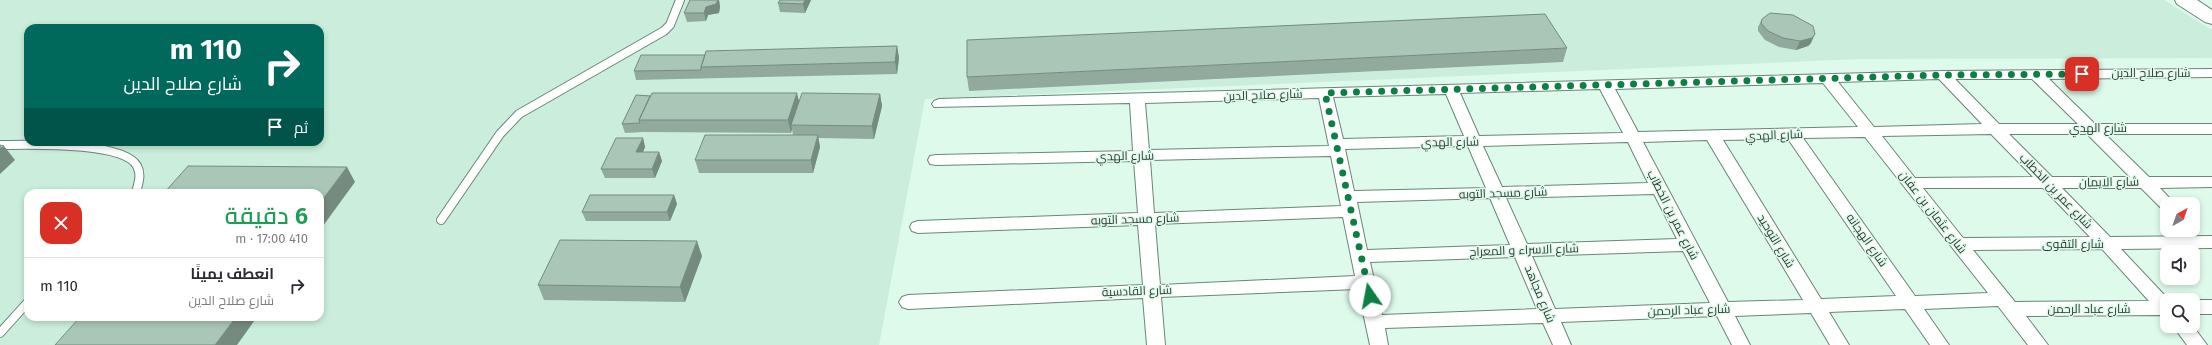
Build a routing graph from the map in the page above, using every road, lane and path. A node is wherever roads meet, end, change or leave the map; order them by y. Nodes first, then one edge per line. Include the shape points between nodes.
1 (680, 0) edge
2 (2184, 0) edge
3 (2212, 18) edge
4 (2036, 74) junction
5 (1943, 75) junction
6 (2209, 76) edge
7 (1827, 78) junction
8 (1604, 84) junction
9 (1451, 89) junction
10 (1325, 93) junction
11 (1137, 98) junction
12 (939, 104) dead end
13 (2091, 128) junction
14 (1995, 129) junction
15 (2212, 129) edge
16 (1869, 132) junction
17 (1793, 135) junction
18 (1713, 137) junction
19 (1632, 138) junction
20 (1473, 141) junction
21 (0, 145) edge
22 (24, 146) edge
23 (45, 146) edge
24 (1338, 148) junction
25 (1142, 156) junction
26 (936, 160) dead end
27 (2145, 182) junction
28 (2212, 182) edge
29 (1910, 183) junction
30 (2049, 183) junction
31 (1659, 188) junction
32 (137, 189) edge
33 (1496, 193) junction
34 (2160, 197) edge
35 (1350, 204) junction
36 (1146, 218) junction
37 (441, 220) dead end
38 (918, 226) dead end
39 (2200, 236) edge
40 (1959, 244) junction
41 (2107, 244) junction
42 (2210, 244) edge
43 (1688, 245) junction
44 (1521, 250) junction
45 (1361, 256) junction
46 (1367, 282) junction
47 (1152, 291) junction
48 (2160, 301) edge
49 (908, 302) dead end
50 (1910, 303) junction
51 (2006, 304) junction
52 (24, 306) edge
53 (1816, 306) junction
54 (2200, 307) edge
55 (2212, 307) edge
56 (2160, 308) edge
57 (1723, 309) junction
58 (1548, 314) junction
59 (1375, 322) junction
60 (0, 333) edge
61 (2188, 333) edge
62 (1156, 345) edge
63 (1379, 345) edge
64 (1562, 345) edge
65 (1741, 345) edge
66 (1840, 345) edge
67 (1940, 345) edge
68 (2039, 345) edge
69 (2198, 345) edge

1 - 37 lane via 670,25 664,31 532,105 514,119 500,134
2 - 3 main road
4 - 5 street, شارع صلاح الدين
4 - 6 street, شارع صلاح الدين
4 - 13 street
5 - 7 street, شارع صلاح الدين
5 - 14 street, شارع عمر بن الخطاب
7 - 8 street, شارع صلاح الدين
7 - 16 street, شارع عثمان بن عفان
8 - 9 street, شارع صلاح الدين
8 - 19 street, شارع عمر بن الخطاب
9 - 10 street, شارع صلاح الدين
9 - 20 street, شارع مجاهد
10 - 11 street, شارع صلاح الدين
10 - 24 street
11 - 12 street, شارع صلاح الدين
11 - 25 street
13 - 14 street, شارع الهدي
13 - 15 street, شارع الهدي
13 - 27 street
14 - 16 street, شارع الهدي
14 - 30 street, شارع عمر بن الخطاب
16 - 17 street, شارع الهدي
16 - 29 street, شارع عثمان بن عفان
17 - 18 street, شارع الهدي
17 - 50 street, شارع الهجانه
18 - 19 street, شارع الهدي
18 - 53 street, شارع التوحيد
19 - 20 street, شارع الهدي
19 - 31 street, شارع عمر بن الخطاب
20 - 24 street, شارع الهدي
20 - 33 street, شارع مجاهد
21 - 22 lane
23 - 32 lane via 90,147 116,151 134,162 138,169 140,178
24 - 25 street, شارع الهدي
24 - 35 street
25 - 26 street, شارع الهدي
25 - 36 street
27 - 28 street, شارع الايمان
27 - 30 street, شارع الايمان
27 - 34 street
29 - 30 street, شارع الايمان
29 - 40 street, شارع عثمان بن عفان
30 - 41 street, شارع عمر بن الخطاب
31 - 33 street, شارع مسجد التوبه
31 - 43 street, شارع عمر بن الخطاب
33 - 35 street, شارع مسجد التوبه
33 - 44 street, شارع مجاهد
35 - 36 street, شارع مسجد التوبه
35 - 45 street
36 - 38 street, شارع مسجد التوبه
36 - 47 street
39 - 42 street
40 - 41 street, شارع التقوى
40 - 51 street, شارع عثمان بن عفان
41 - 42 street, شارع التقوى
41 - 48 street, شارع عمر بن الخطاب
43 - 44 street, شارع الاسراء و المعراج
43 - 57 street, شارع عمر بن الخطاب
44 - 45 street, شارع الاسراء و المعراج
44 - 58 street, شارع مجاهد
45 - 46 street
46 - 47 street, شارع القادسية
46 - 59 street
47 - 49 street, شارع القادسية
47 - 62 street
50 - 51 street, شارع عباد الرحمن
50 - 53 street, شارع عباد الرحمن
50 - 67 street, شارع الهجانه
51 - 56 street, شارع عباد الرحمن
51 - 68 street, شارع عثمان بن عفان
52 - 60 lane
53 - 57 street, شارع عباد الرحمن
53 - 66 street, شارع التوحيد
54 - 55 street
57 - 58 street, شارع عباد الرحمن
57 - 65 street, شارع عمر بن الخطاب
58 - 59 street, شارع عباد الرحمن
58 - 64 street, شارع مجاهد
59 - 63 street
61 - 69 street

